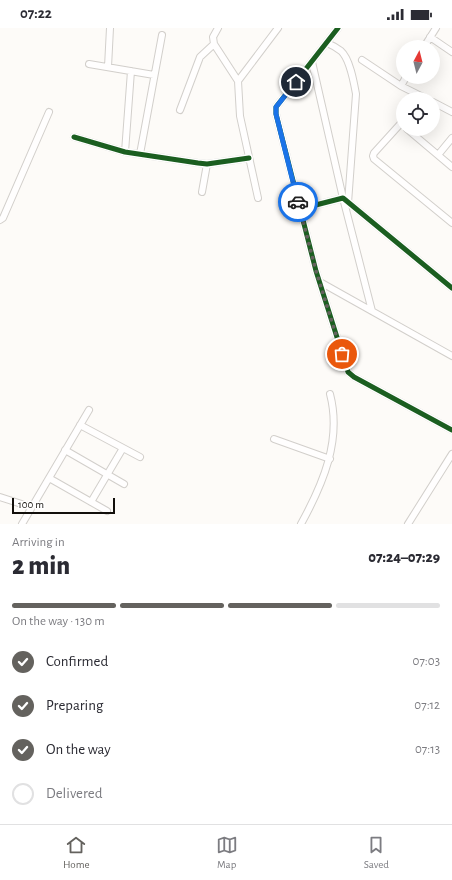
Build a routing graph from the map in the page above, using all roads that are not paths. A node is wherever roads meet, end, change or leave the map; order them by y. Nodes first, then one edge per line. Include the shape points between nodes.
1 (110, 28) edge
2 (218, 28) edge
3 (278, 28) edge
4 (338, 28) edge
5 (436, 28) edge
6 (162, 36) dead end
7 (430, 37) junction
8 (428, 40) edge
9 (327, 42) junction
10 (214, 44) junction
11 (452, 52) edge
12 (362, 60) dead end
13 (312, 62) junction
14 (89, 64) dead end
15 (108, 67) junction
16 (131, 71) junction
17 (154, 75) junction
18 (238, 81) junction
19 (401, 86) joint
20 (413, 92) edge
21 (440, 106) edge
22 (180, 110) dead end
23 (50, 112) dead end
24 (452, 112) edge
25 (396, 130) edge
26 (415, 136) edge
27 (74, 137) dead end
28 (452, 138) edge
29 (125, 152) junction
30 (140, 154) junction
31 (438, 155) junction
32 (249, 158) junction
33 (207, 164) junction
34 (452, 167) edge
35 (202, 192) dead end
36 (258, 198) dead end
37 (345, 201) junction
38 (300, 208) junction
39 (0, 220) edge
40 (452, 224) edge
41 (320, 282) junction
42 (452, 288) edge
43 (372, 311) junction
44 (452, 356) edge
45 (330, 394) dead end
46 (89, 410) dead end
47 (80, 425) junction
48 (452, 430) edge
49 (274, 439) dead end
50 (123, 448) junction
51 (65, 450) junction
52 (452, 454) edge
53 (140, 456) dead end
54 (330, 459) junction
55 (107, 474) junction
56 (49, 478) junction
57 (124, 484) dead end
58 (0, 497) edge
59 (91, 502) junction
60 (31, 507) junction
61 (107, 511) dead end
62 (22, 524) edge
63 (301, 524) edge
64 (408, 524) edge

1 - 15 street
2 - 10 street via 213,37
3 - 18 street
4 - 9 street
5 - 7 street
6 - 17 street
7 - 8 street
7 - 11 street
9 - 13 street
9 - 37 street via 346,57 356,94
10 - 18 street
10 - 22 street via 200,57
12 - 19 street
13 - 37 street
13 - 38 street via 276,107
14 - 15 street
15 - 16 street
16 - 17 street
16 - 29 street
17 - 30 street
18 - 32 street via 240,116
19 - 20 street
21 - 24 street
23 - 39 street
25 - 40 street via 374,153 374,159
26 - 31 street
27 - 29 street
28 - 31 street
29 - 30 street
30 - 33 street
31 - 34 street
32 - 33 street
32 - 36 street
33 - 35 street
37 - 38 street
37 - 42 street
37 - 43 street
38 - 41 street
41 - 43 street
41 - 48 street via 348,372
43 - 44 street
45 - 54 street via 334,439
46 - 47 street
47 - 50 street
47 - 51 street
49 - 54 street
50 - 53 street
50 - 55 street
51 - 55 street
51 - 56 street
52 - 64 street
54 - 63 street
55 - 57 street
55 - 59 street
56 - 59 street
56 - 60 street
58 - 60 street
59 - 61 street
60 - 62 street

